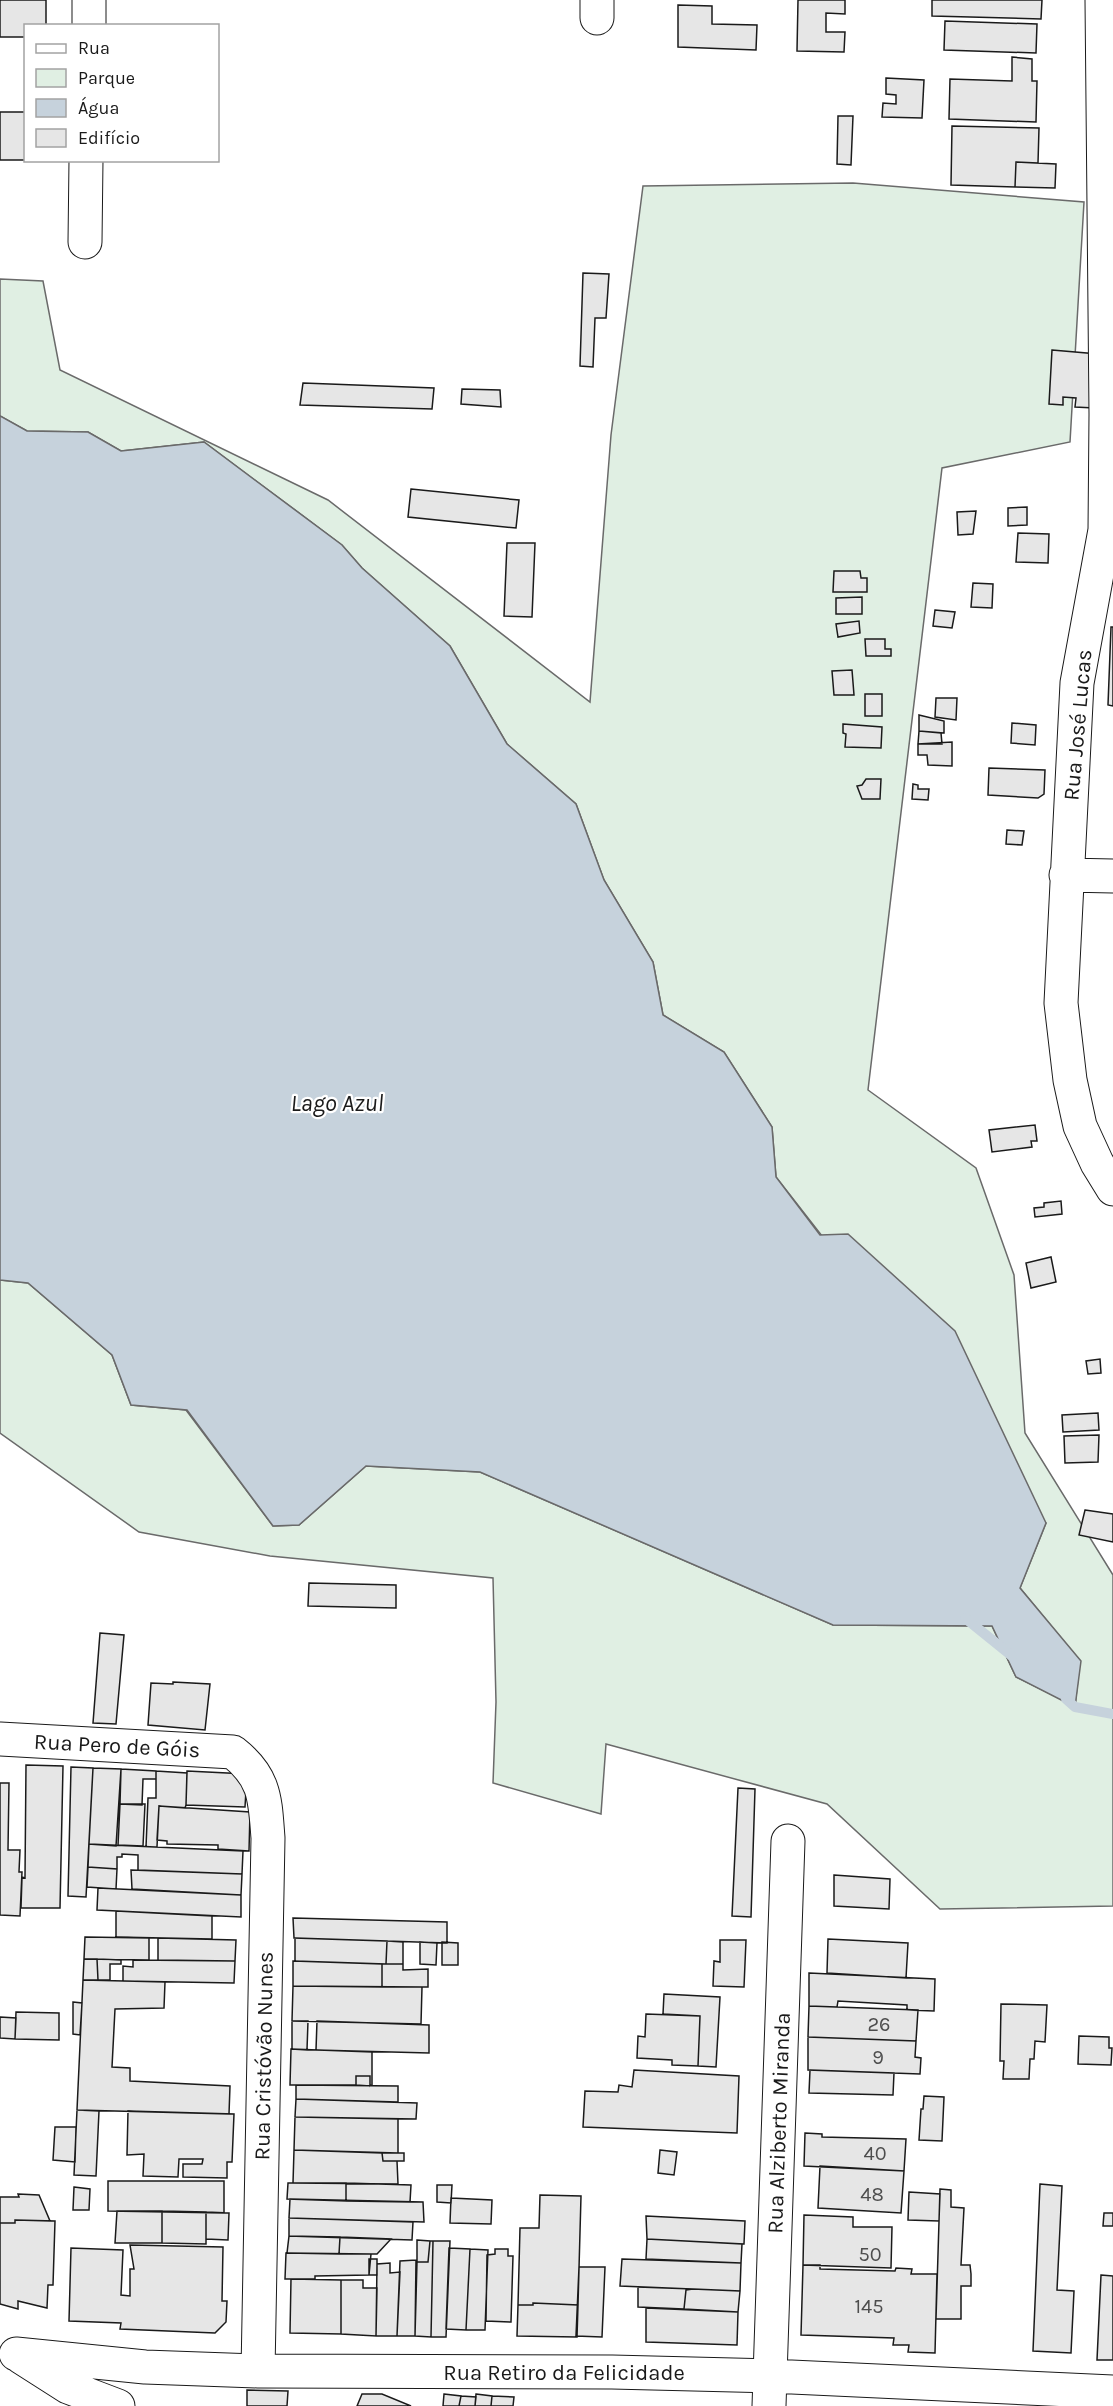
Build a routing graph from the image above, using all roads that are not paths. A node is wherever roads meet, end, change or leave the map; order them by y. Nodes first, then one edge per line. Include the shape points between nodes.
1 (89, 0) edge
2 (1102, 0) edge
3 (89, 24) edge
4 (86, 162) edge
5 (85, 242) dead end
6 (1109, 414) edge
7 (1109, 530) edge
8 (1066, 875) junction
9 (1113, 876) edge
10 (1113, 1189) edge
11 (0, 1739) edge
12 (233, 1752) joint
13 (788, 1841) dead end
14 (8, 2351) edge
15 (258, 2371) junction
16 (770, 2391) edge
17 (1113, 2392) edge
18 (118, 2406) edge

1 - 3 street
2 - 6 street, Rua José Lucas
4 - 5 street
6 - 7 street, Rua José Lucas
7 - 8 street, Rua José Lucas via 1077,683
8 - 9 street
8 - 10 street, Rua José Lucas via 1061,1003 1070,1080 1080,1126
11 - 12 street, Rua Pero de Góis
12 - 15 street, Rua Cristóvão Nunes via 256,1775 265,1803 267,1838
13 - 16 street, Rua Alziberto Miranda
14 - 15 street, Rua Retiro da Felicidade via 145,2367
14 - 18 street via 68,2387
15 - 16 street, Rua Retiro da Felicidade
16 - 17 street, Rua Retiro da Felicidade

